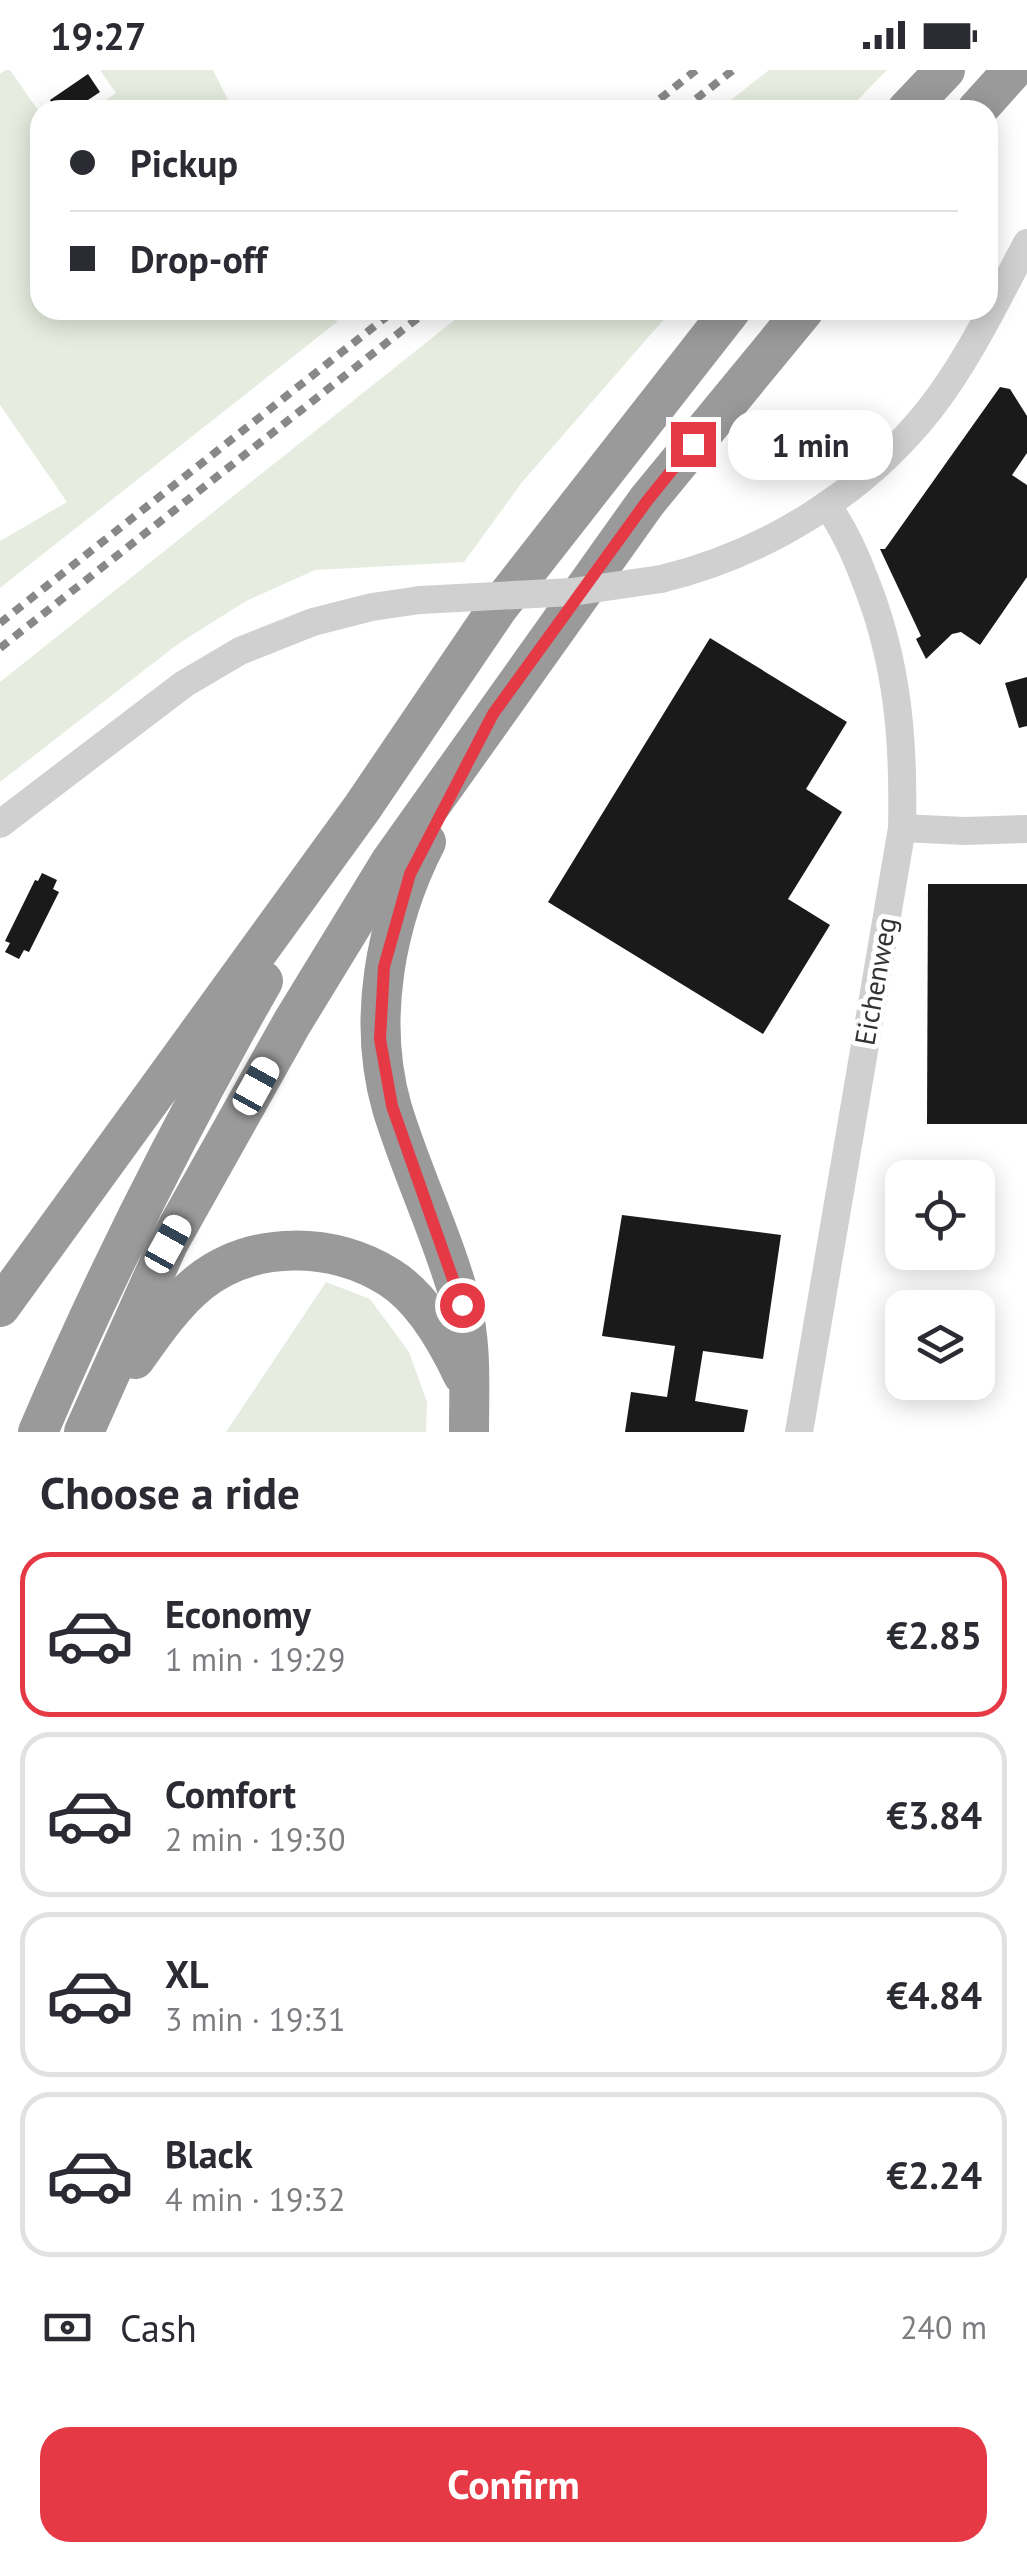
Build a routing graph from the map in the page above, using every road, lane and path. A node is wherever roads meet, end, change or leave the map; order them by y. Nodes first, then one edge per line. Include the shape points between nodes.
1 (946, 70) edge
2 (1013, 70) edge
3 (917, 100) edge
4 (986, 100) edge
5 (1027, 243) edge
6 (998, 296) edge
7 (724, 320) edge
8 (796, 320) edge
9 (985, 320) edge
10 (827, 505) junction
11 (493, 714) junction
12 (362, 808) junction
13 (0, 824) edge
14 (902, 828) junction
15 (1027, 828) edge
16 (0, 1307) edge
17 (470, 1390) junction
18 (86, 1430) edge
19 (38, 1432) edge
20 (469, 1432) edge
21 (799, 1432) edge

1 - 3 highway
2 - 4 highway
5 - 6 street
7 - 12 highway via 497,609
8 - 11 highway via 647,501
9 - 10 street via 930,409 866,476
10 - 13 street, bridge via 769,539 661,579 572,592 420,600 313,622 240,651 184,684
10 - 14 street, Eichenweg via 847,535 884,625 898,689
11 - 17 highway via 410,874 384,967 380,1039 392,1106 462,1305
11 - 18 highway via 391,861 292,1023 168,1244
12 - 16 highway
12 - 19 highway via 160,1170
14 - 15 street
14 - 21 street, Eichenweg
17 - 18 highway via 427,1313 392,1278 346,1256 293,1249 233,1262 200,1282 162,1321
17 - 20 highway

